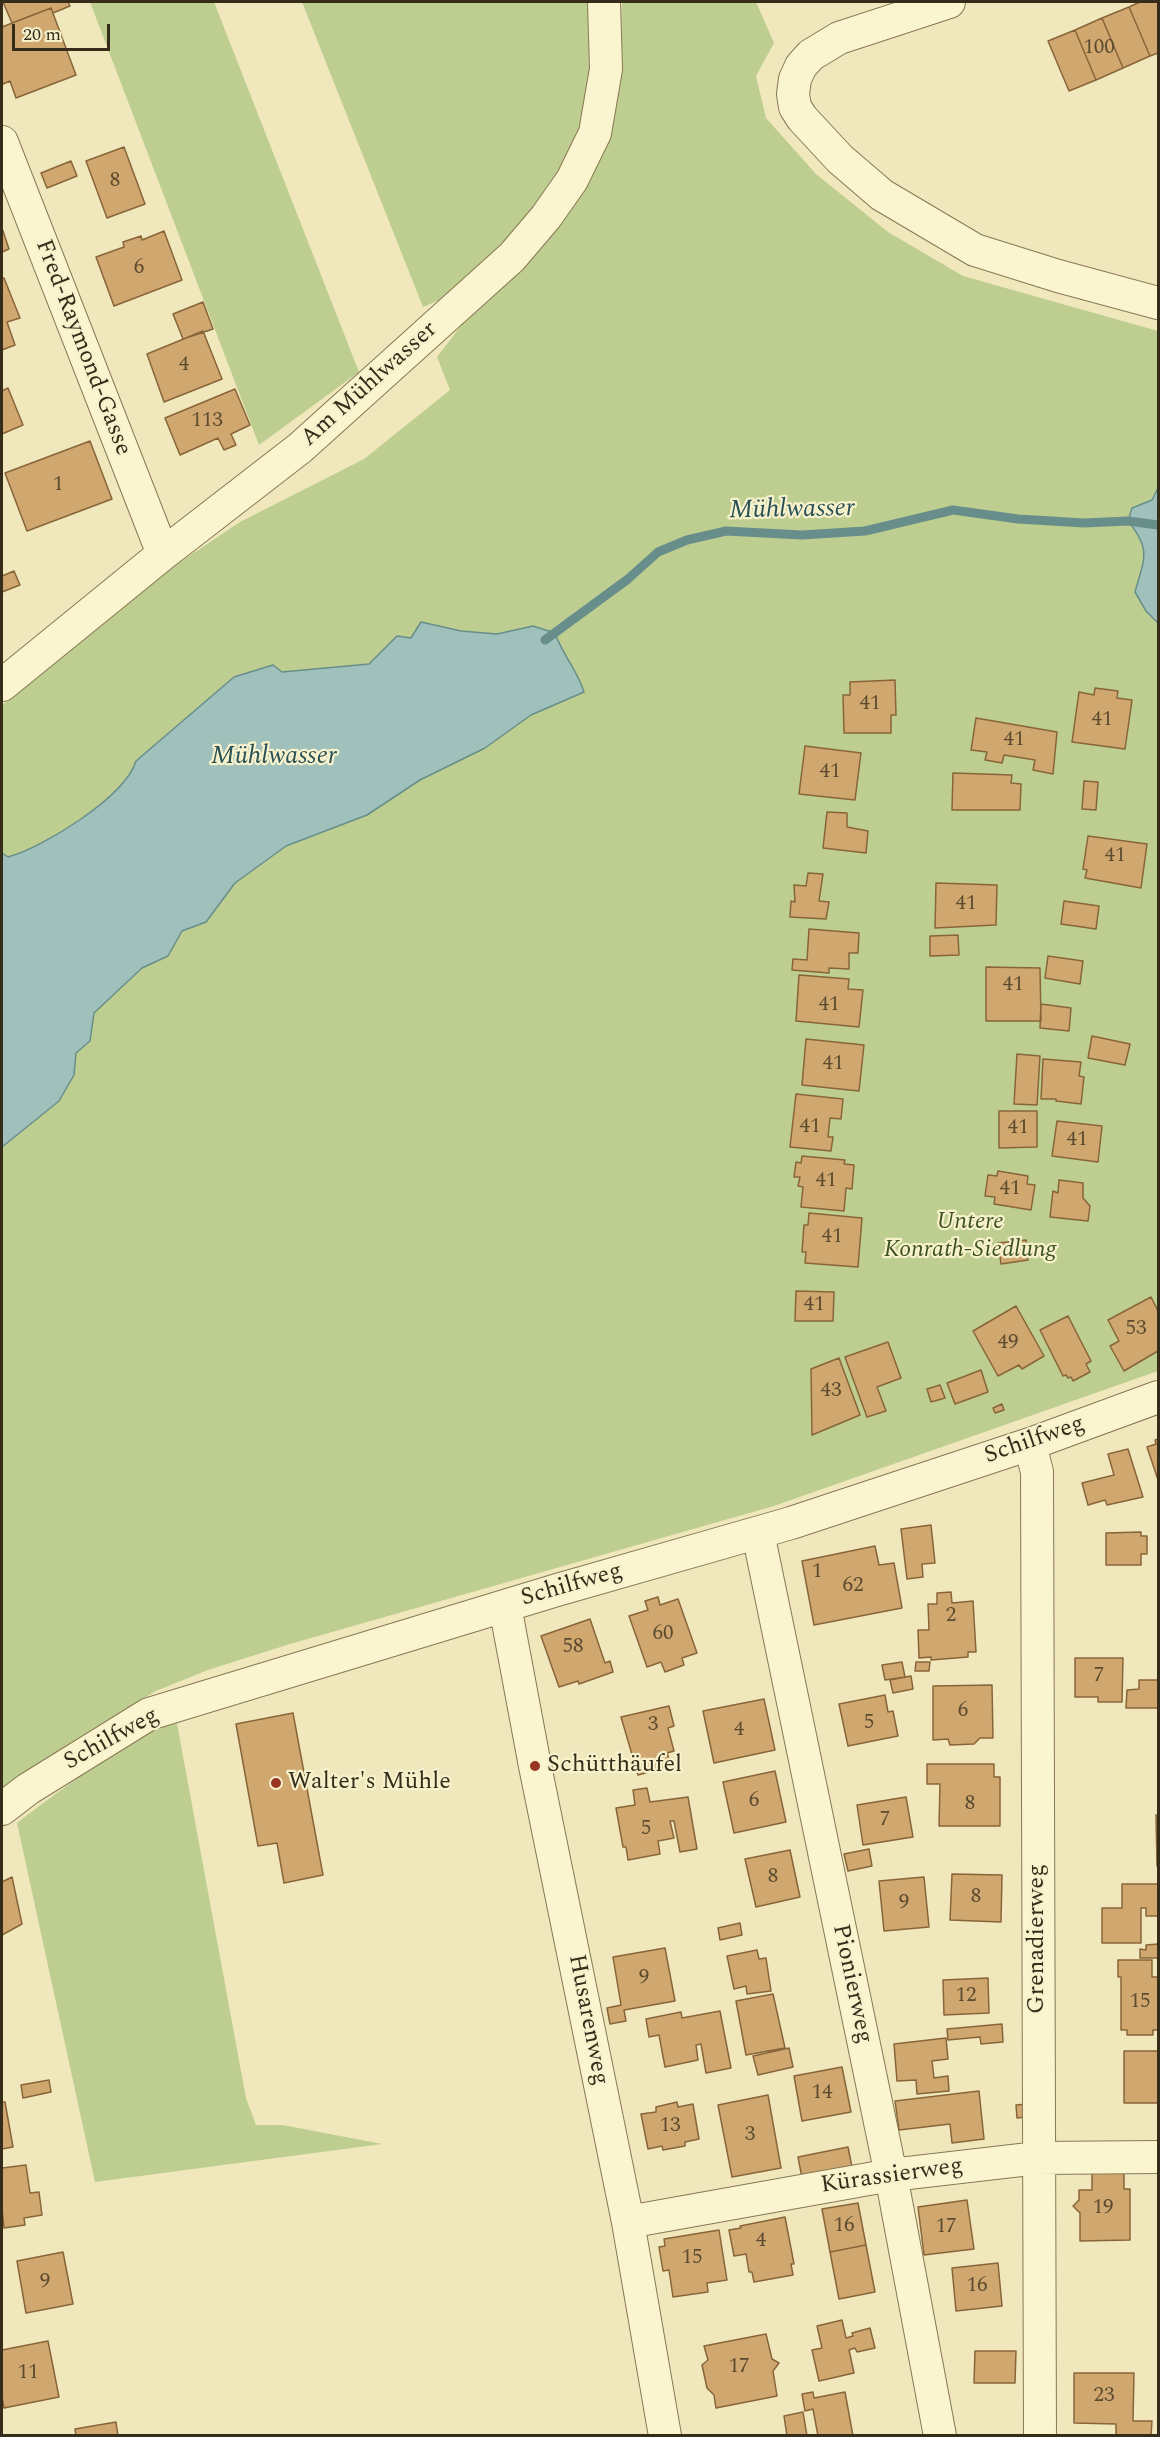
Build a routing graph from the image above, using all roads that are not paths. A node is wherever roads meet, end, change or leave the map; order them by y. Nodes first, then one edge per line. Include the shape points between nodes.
1 (604, 2) edge
2 (949, 2) edge
3 (2, 142) edge
4 (1158, 303) edge
5 (163, 554) junction
6 (2, 685) edge
7 (1158, 1397) edge
8 (1030, 1444) junction
9 (758, 1533) junction
10 (505, 1606) junction
11 (2, 1809) edge
12 (1158, 2157) edge
13 (1038, 2158) junction
14 (891, 2175) junction
15 (628, 2223) junction
16 (665, 2436) edge
17 (940, 2436) edge
18 (1040, 2436) edge

1 - 5 street, Am Mühlwasser via 606,69 595,133 572,180 546,217 512,257 309,440
2 - 4 street via 839,39 816,52 801,66 795,80 795,106 802,118 840,159 882,195 975,250
3 - 5 street, Fred-Raymond-Gasse
5 - 6 street, Am Mühlwasser
7 - 8 street, Schilfweg
8 - 9 street, Schilfweg
8 - 13 street, Grenadierweg via 1037,1472
9 - 10 street, Schilfweg
9 - 14 street, Pionierweg
10 - 11 street, Schilfweg via 149,1714
10 - 15 street, Husarenweg
12 - 13 street, Kürassierweg
13 - 14 street, Kürassierweg
13 - 18 street, Grenadierweg
14 - 15 street, Kürassierweg
14 - 17 street, Pionierweg
15 - 16 street, Husarenweg

